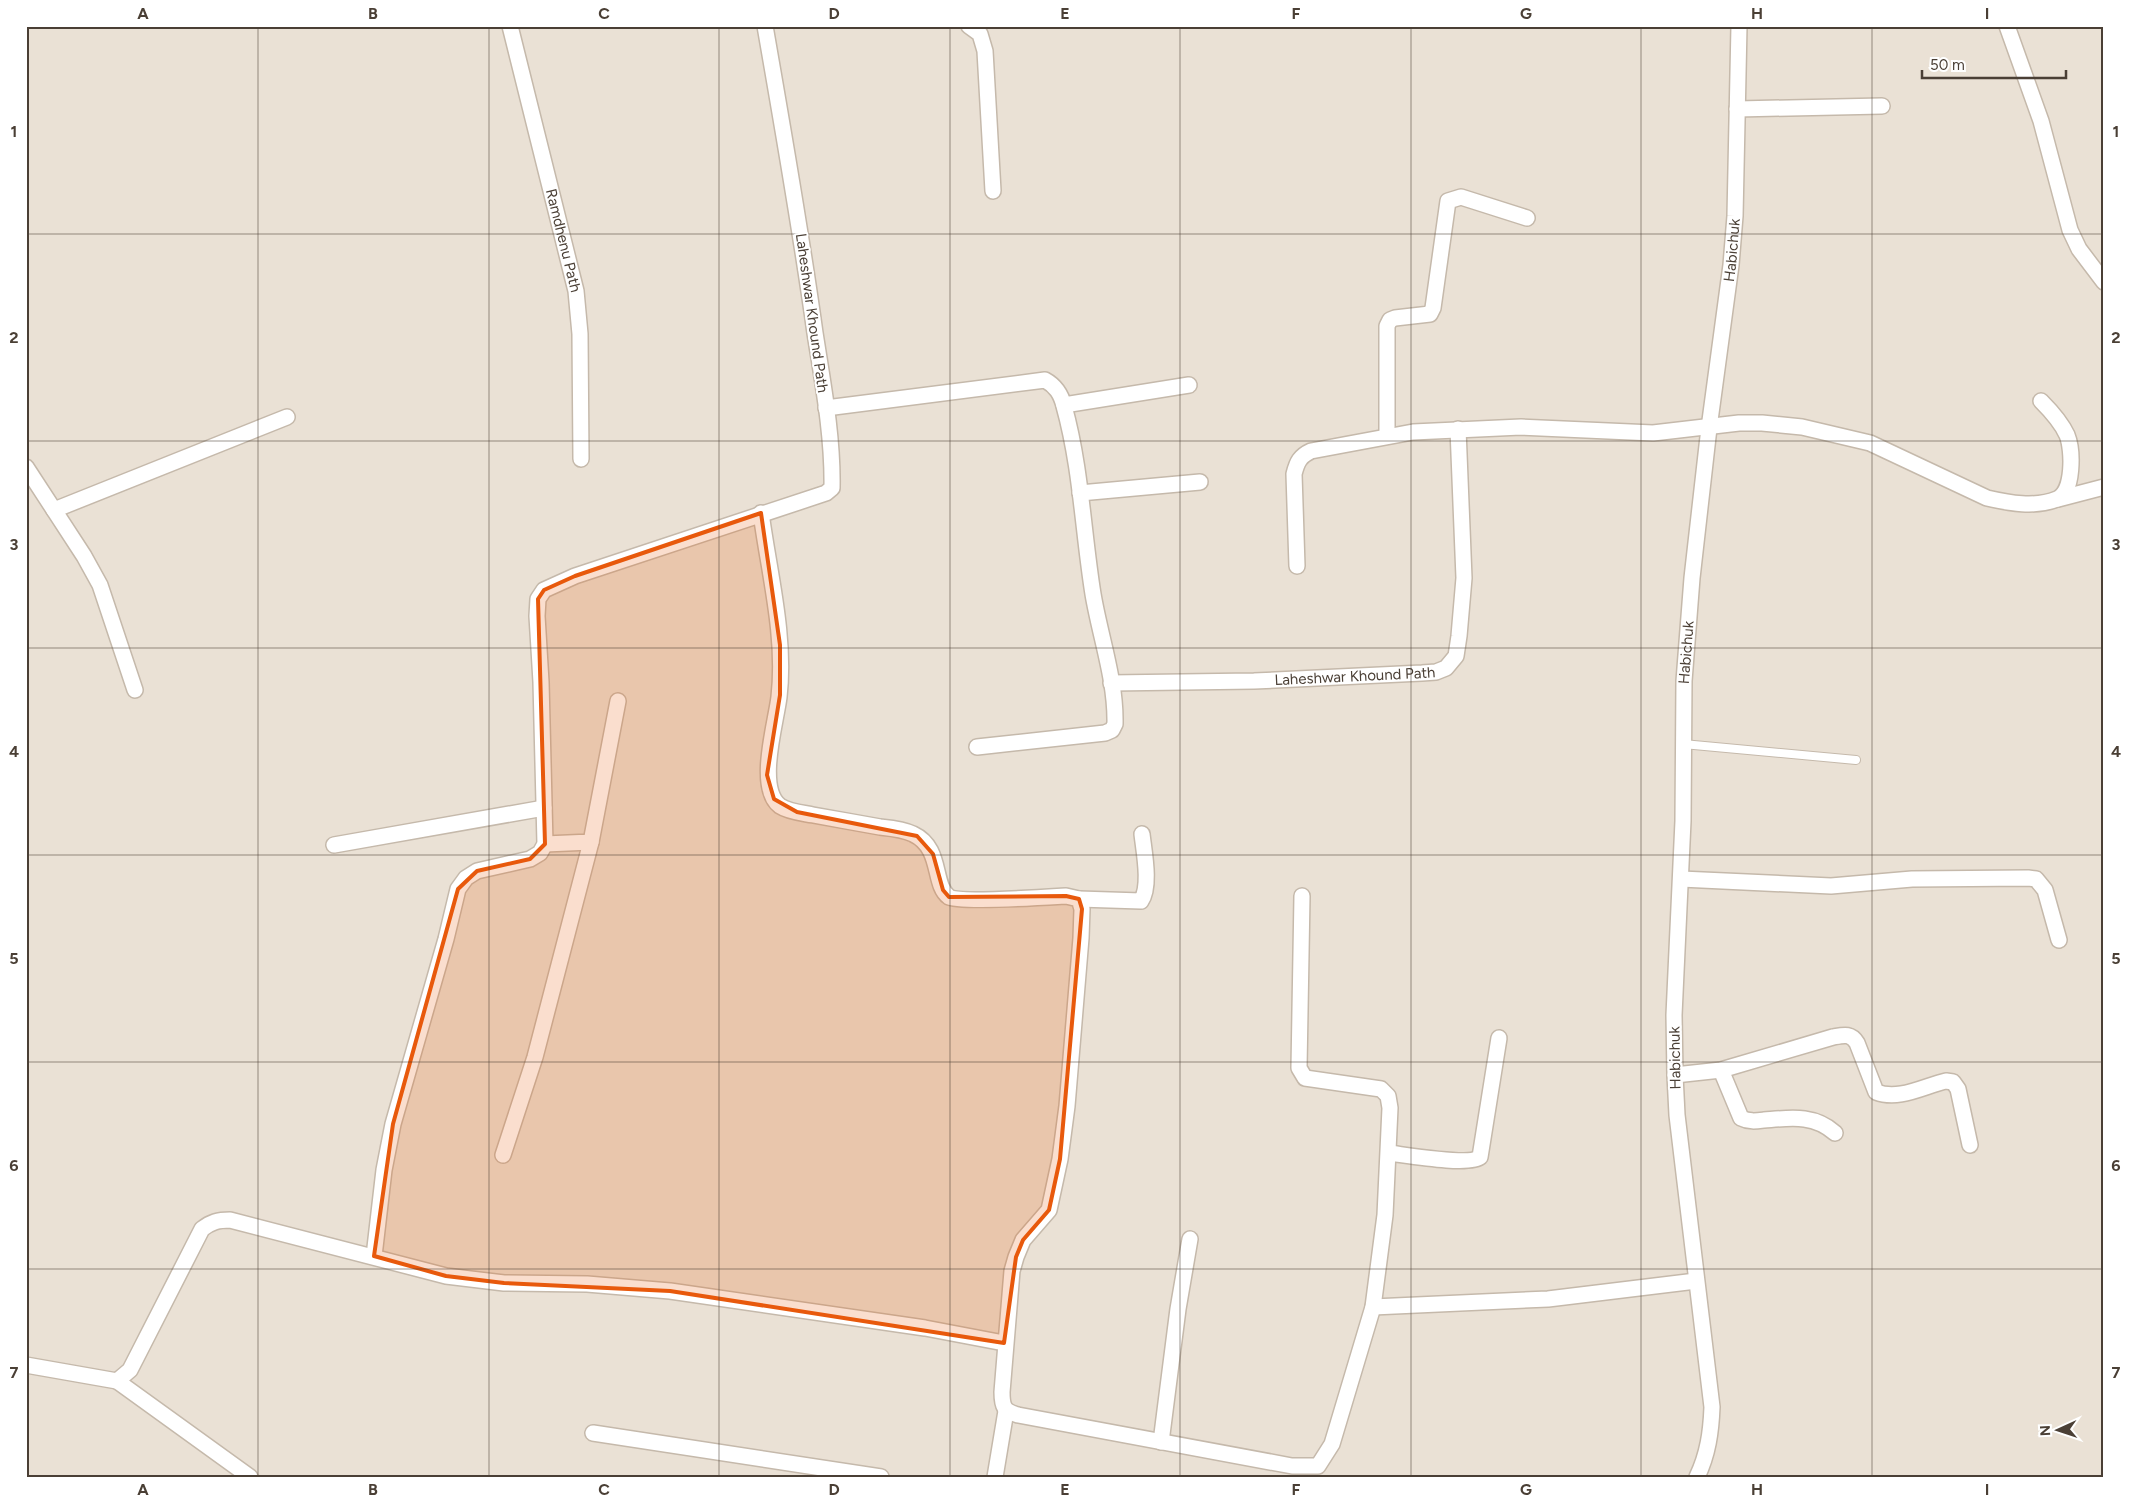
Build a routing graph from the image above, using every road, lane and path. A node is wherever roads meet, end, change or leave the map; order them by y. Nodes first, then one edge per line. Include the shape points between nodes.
1 (510, 26) edge
2 (765, 26) edge
3 (969, 26) edge
4 (1739, 26) edge
5 (2007, 26) edge
6 (1882, 106) dead end
7 (1737, 109) junction
8 (993, 191) dead end
9 (1527, 218) dead end
10 (2104, 282) edge
11 (1189, 385) dead end
12 (2041, 401) dead end
13 (1064, 405) junction
14 (826, 408) junction
15 (286, 417) dead end
16 (1709, 428) junction
17 (1458, 429) junction
18 (1387, 435) junction
19 (581, 459) dead end
20 (26, 467) edge
21 (1200, 482) dead end
22 (2104, 487) edge
23 (1080, 493) junction
24 (2058, 499) junction
25 (54, 510) junction
26 (761, 513) junction
27 (1297, 566) dead end
28 (1111, 682) junction
29 (135, 690) dead end
30 (618, 701) dead end
31 (1683, 744) junction
32 (977, 748) dead end
33 (1856, 760) dead end
34 (544, 808) junction
35 (1142, 834) dead end
36 (591, 842) junction
37 (545, 844) junction
38 (334, 845) dead end
39 (1681, 879) junction
40 (1302, 896) dead end
41 (1079, 899) junction
42 (2058, 940) dead end
43 (1499, 1038) dead end
44 (1721, 1070) junction
45 (1675, 1075) junction
46 (1835, 1133) dead end
47 (1970, 1145) dead end
48 (1389, 1153) junction
49 (503, 1155) dead end
50 (1190, 1239) dead end
51 (374, 1256) junction
52 (1696, 1281) junction
53 (1373, 1307) junction
54 (1004, 1343) junction
55 (26, 1365) edge
56 (117, 1381) junction
57 (1006, 1412) junction
58 (593, 1433) dead end
59 (1161, 1442) junction
60 (1317, 1472) edge
61 (250, 1477) edge
62 (880, 1477) edge
63 (995, 1477) edge
64 (1697, 1477) edge

1 - 19 street, Ramdhenu Path via 576,291 580,334
2 - 14 street, Laheshwar Khound Path via 805,260
3 - 8 street via 980,34 985,51
4 - 7 street, Habichuk
5 - 10 street via 2041,122 2070,230 2079,249
6 - 7 street
7 - 16 street, Habichuk via 1731,265
9 - 18 street via 1460,197 1448,201 1433,308 1430,314 1395,318 1387,326
11 - 13 street
12 - 24 street via 2067,436 2071,454 2066,492
13 - 14 street, Laheshwar Khound Path via 1054,385 1045,380
13 - 23 street, Laheshwar Khound Path
14 - 26 street via 832,488 826,493
15 - 25 street
16 - 17 street via 1632,433 1520,427
16 - 24 street via 1762,422 1842,435 1892,452 1987,498 2040,504
16 - 31 street, Habichuk via 1692,578
17 - 18 street
17 - 28 street, Laheshwar Khound Path via 1463,609 1456,656 1446,668 1422,673 1254,681
18 - 27 street via 1311,451 1296,463
20 - 25 street
21 - 23 street
22 - 24 street
23 - 28 street, Laheshwar Khound Path via 1093,595
25 - 29 street via 100,585
26 - 34 street via 575,576 544,590 538,599 537,616
26 - 41 street via 780,653 780,695 768,775 774,799 781,806 797,812 911,832 929,847 943,890 949,897 1066,896
28 - 32 street, Laheshwar Khound Path via 1116,714 1112,730
30 - 36 street
31 - 33 lane
31 - 39 street, Habichuk
34 - 37 street
34 - 38 street
35 - 41 street via 1146,884 1141,901
36 - 37 street
36 - 49 street via 536,1057
37 - 51 street via 540,853 530,859 477,871 458,889 393,1124
39 - 42 street via 1831,886 1912,879 2036,879 2045,890
39 - 45 street, Habichuk via 1674,1015
40 - 48 street via 1299,1068 1305,1078 1381,1089 1388,1096 1390,1108
41 - 54 street via 1081,938 1060,1159 1048,1210 1023,1240 1016,1257
43 - 48 street via 1480,1157 1462,1161
44 - 45 street
44 - 46 street via 1741,1118 1752,1121 1810,1119
44 - 47 street via 1848,1035 1854,1037 1858,1044 1876,1092 1900,1094 1946,1081 1954,1082
45 - 52 street, Habichuk
48 - 53 street
50 - 59 street
51 - 54 street via 446,1276 504,1283 587,1284 670,1291 925,1328
51 - 56 street via 230,1220 210,1222 202,1229 130,1370
52 - 53 street via 1548,1299
52 - 64 street, Habichuk via 1712,1407 1708,1450
53 - 60 street via 1332,1444
54 - 57 street via 1002,1406
55 - 56 street
56 - 61 street
57 - 59 street
57 - 63 street
58 - 62 street
59 - 60 street

